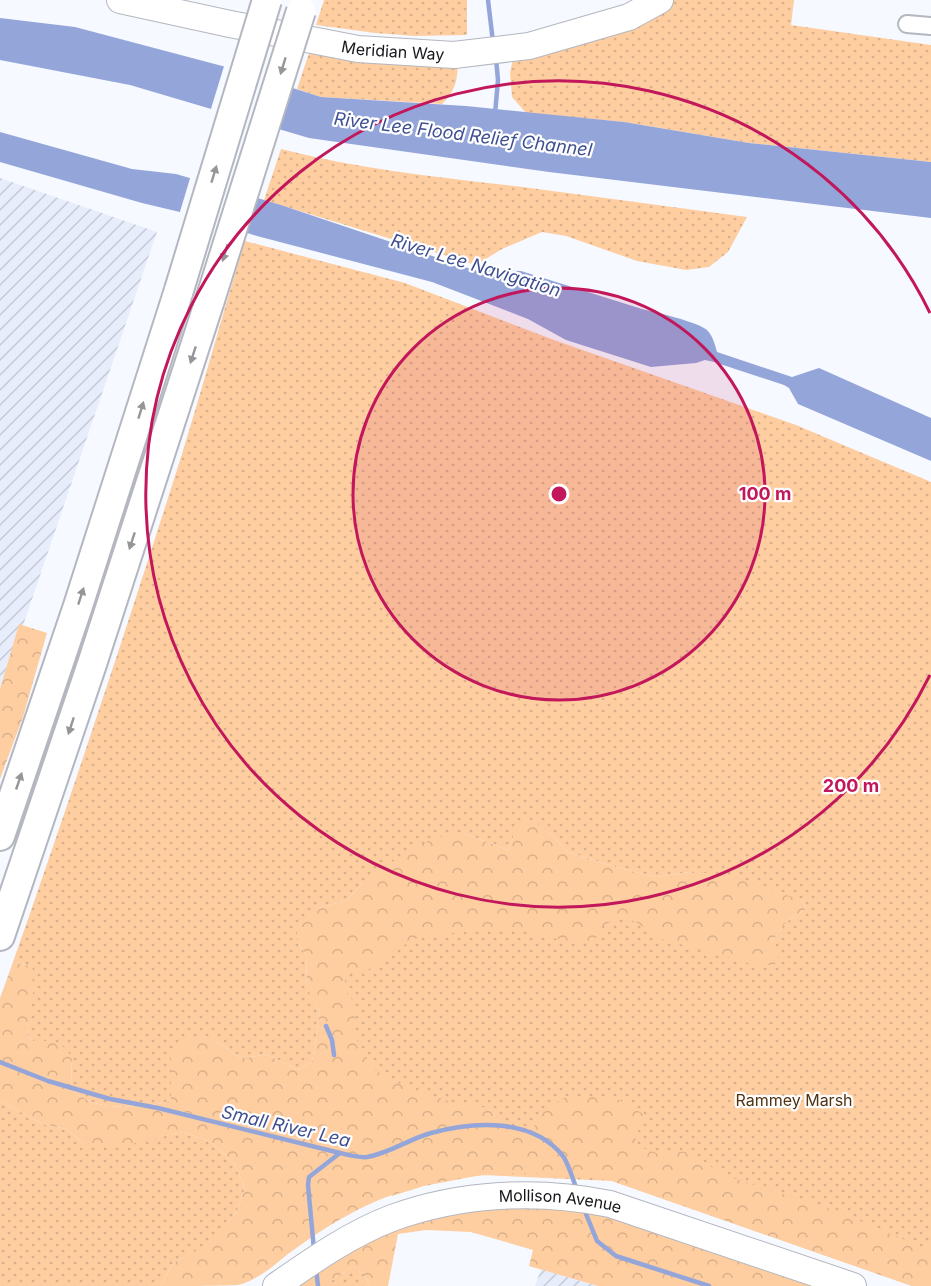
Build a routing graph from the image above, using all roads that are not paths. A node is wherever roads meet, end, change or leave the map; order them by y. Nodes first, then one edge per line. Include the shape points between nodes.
1 (120, 0) edge
2 (267, 0) edge
3 (660, 0) edge
4 (302, 5) edge
5 (907, 24) dead end
6 (931, 26) edge
7 (0, 836) edge
8 (0, 936) edge
9 (276, 1286) edge
10 (853, 1286) edge

1 - 3 main road, Meridian Way via 358,49 454,54 529,46 629,16
7 -> 2 highway, bridge via 179,290
4 -> 8 highway, bridge via 99,644
5 - 6 street
9 - 10 main road, Mollison Avenue via 390,1219 444,1203 521,1195 581,1199 646,1215

